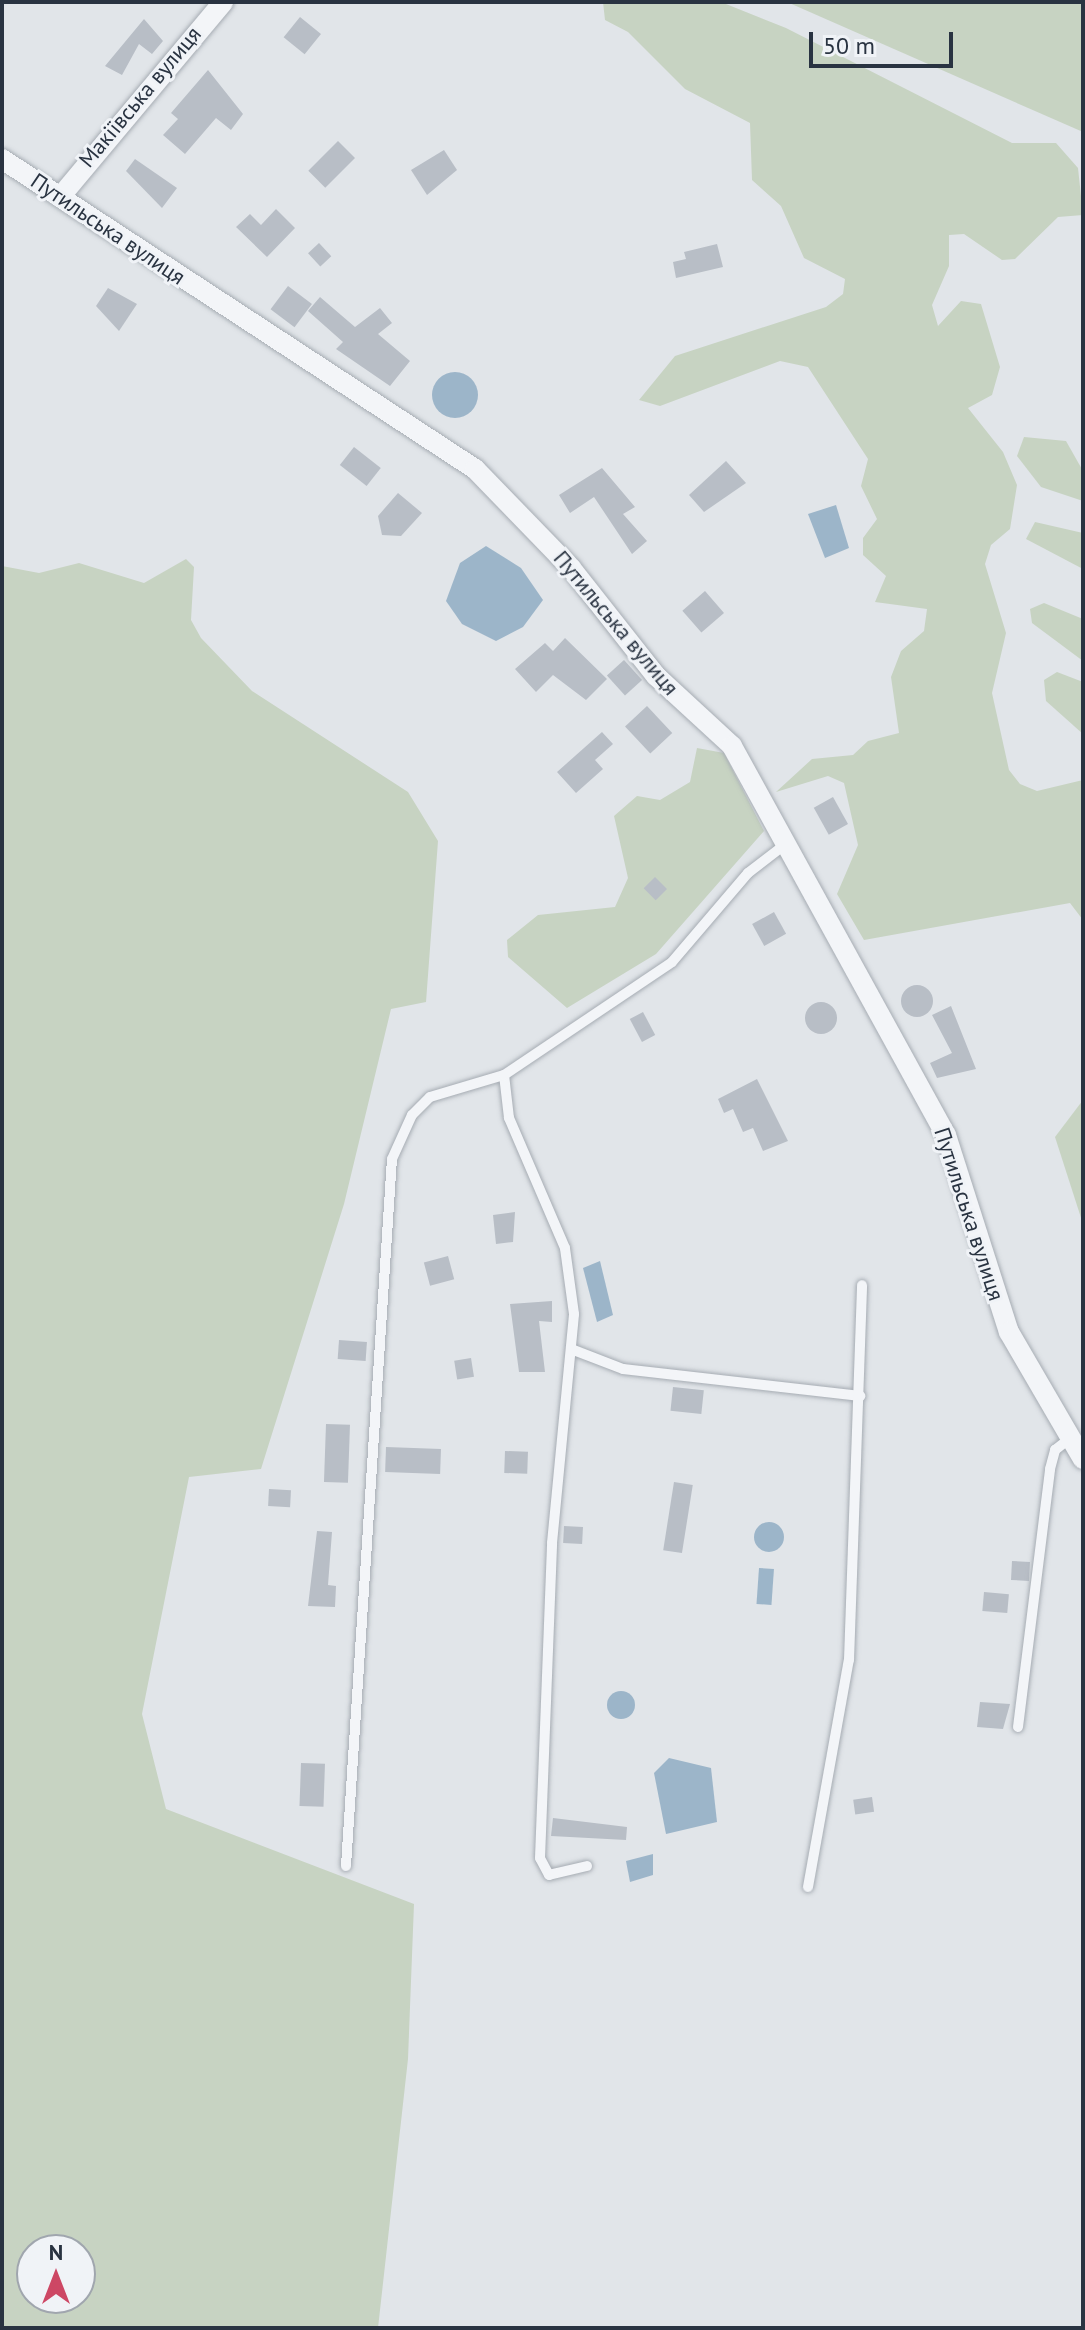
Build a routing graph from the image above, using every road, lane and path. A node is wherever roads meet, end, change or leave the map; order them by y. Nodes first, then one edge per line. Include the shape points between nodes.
1 (223, 2) edge
2 (2, 159) edge
3 (61, 196) junction
4 (789, 842) junction
5 (504, 1075) junction
6 (862, 1285) dead end
7 (571, 1349) junction
8 (860, 1396) junction
9 (1069, 1439) junction
10 (1083, 1459) edge
11 (1018, 1727) dead end
12 (346, 1866) dead end
13 (587, 1866) dead end
14 (808, 1887) dead end

1 - 3 street, Макіївська вулиця
2 - 3 street, Путильська вулиця
3 - 4 street, Путильська вулиця via 488,480 578,576 656,676 732,746
4 - 5 lane via 759,862 672,962
4 - 9 street, Путильська вулиця via 946,1135 999,1307
5 - 7 lane via 509,1118 567,1257
5 - 12 lane via 443,1090 420,1104 392,1159
6 - 8 lane
7 - 8 lane via 623,1369
7 - 13 lane via 552,1543 539,1846 549,1875
8 - 14 lane via 849,1660
9 - 10 street, Путильська вулиця
9 - 11 lane via 1055,1450 1050,1469

